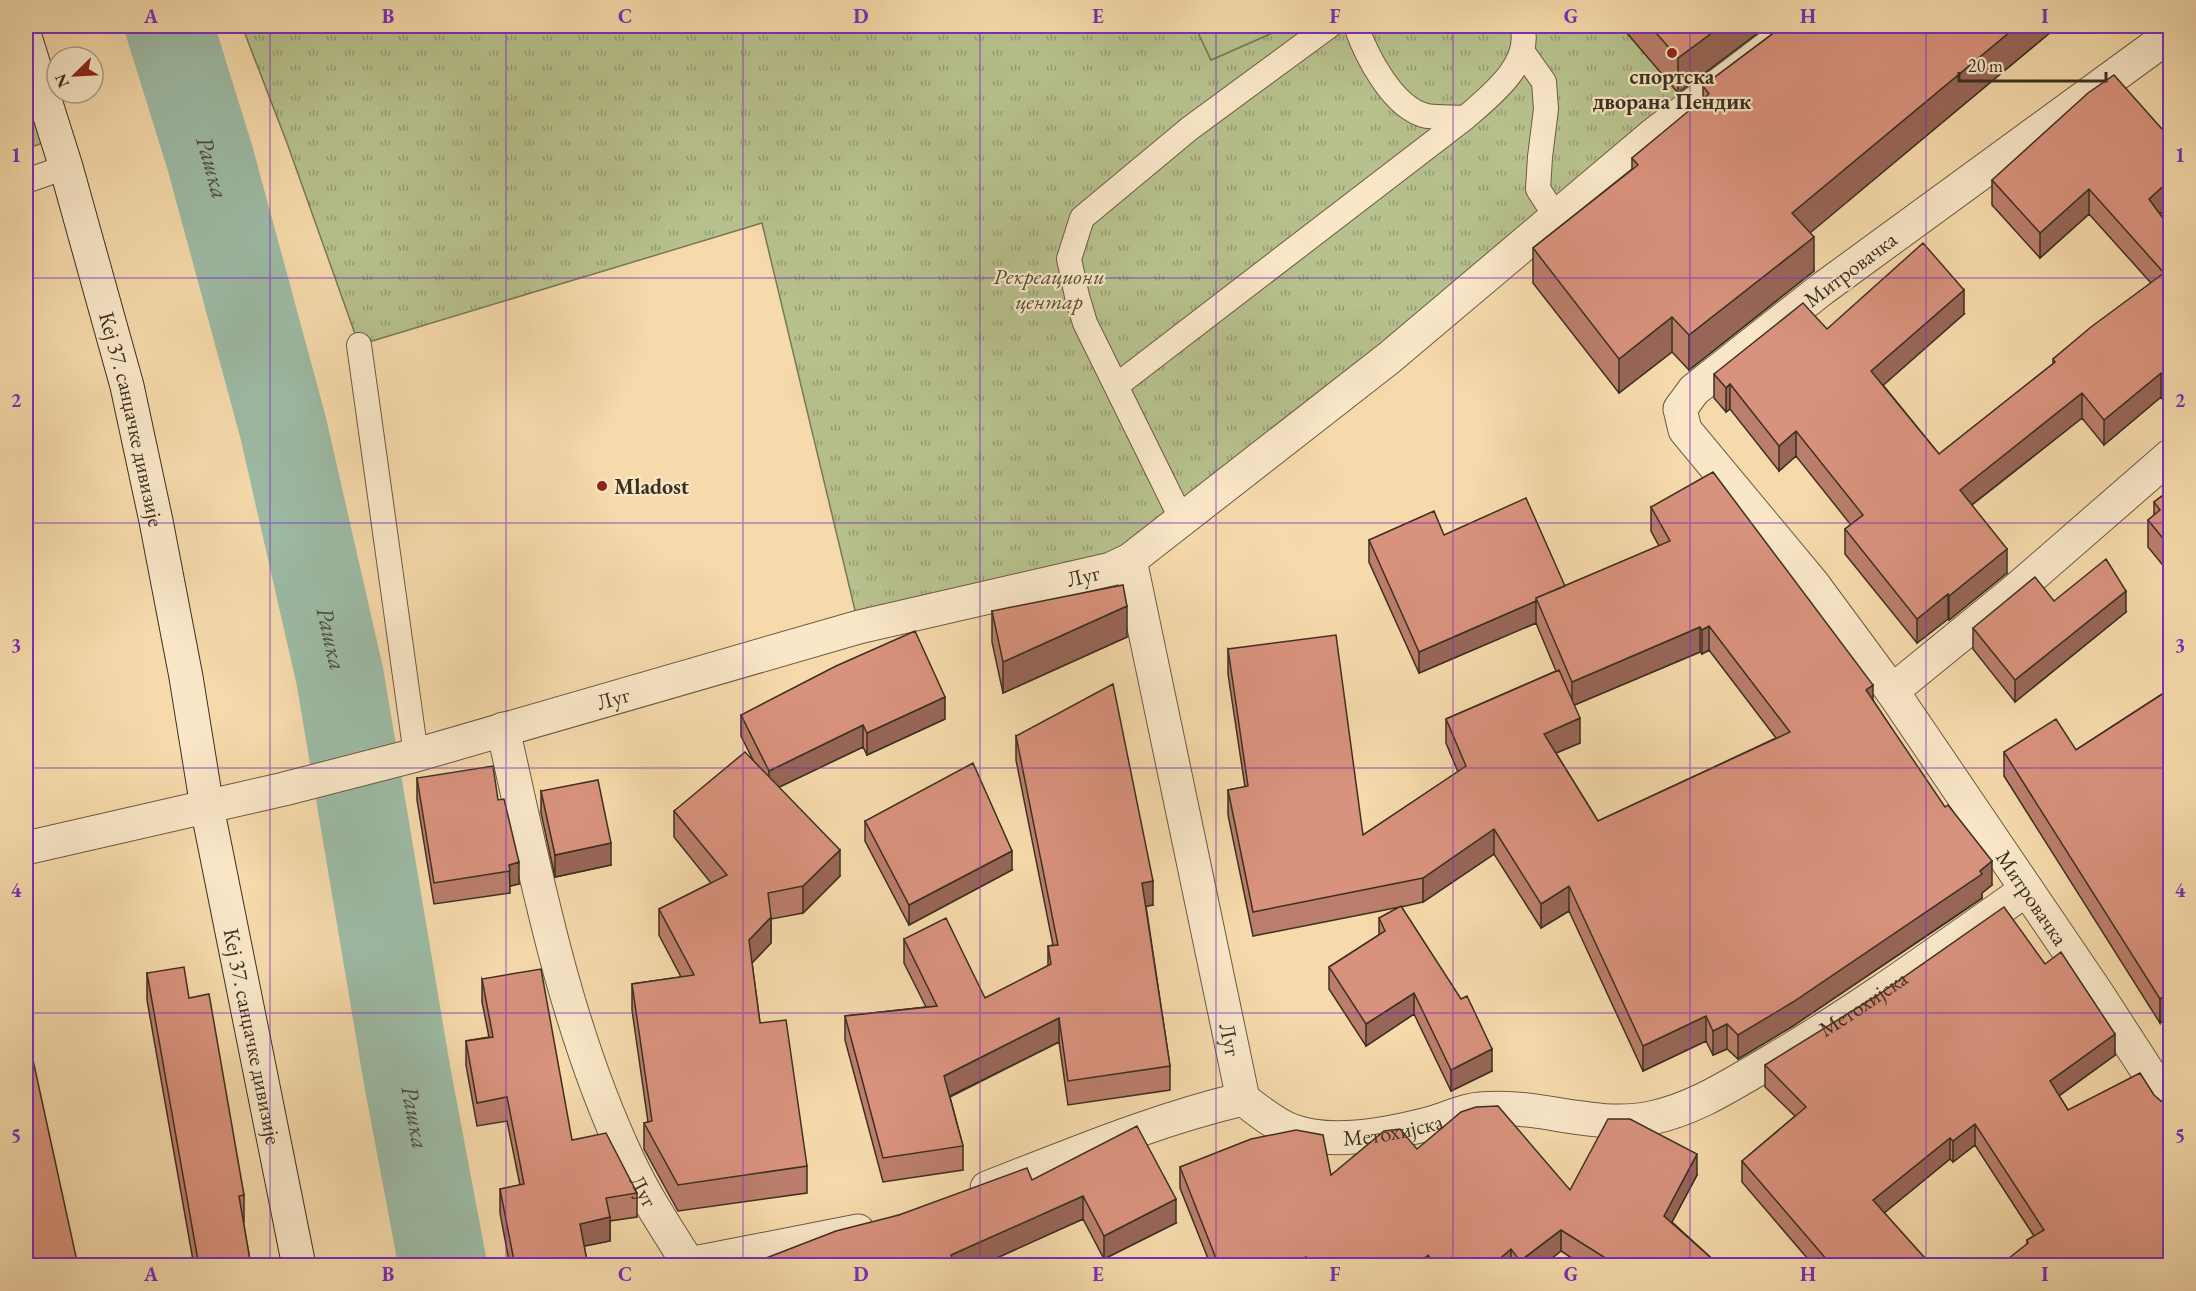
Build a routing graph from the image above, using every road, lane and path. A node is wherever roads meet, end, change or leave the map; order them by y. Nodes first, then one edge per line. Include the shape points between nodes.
1 (1329, 26) edge
2 (1356, 26) edge
3 (1522, 26) edge
4 (1797, 26) edge
5 (2170, 36) edge
6 (26, 40) edge
7 (1522, 51) junction
8 (1465, 118) junction
9 (66, 167) junction
10 (26, 181) edge
11 (1556, 217) junction
12 (359, 345) dead end
13 (1116, 387) junction
14 (2170, 456) edge
15 (1182, 520) junction
16 (1131, 560) junction
17 (1892, 691) junction
18 (503, 729) junction
19 (416, 755) junction
20 (207, 807) junction
21 (26, 848) edge
22 (2026, 890) junction
23 (1243, 1099) junction
24 (2170, 1106) edge
25 (964, 1197) edge
26 (883, 1224) edge
27 (690, 1265) edge
28 (298, 1266) edge

1 - 13 lane via 1190,129 1082,218 1069,258 1085,323
2 - 8 lane via 1364,51 1404,104 1425,116
3 - 7 lane
4 - 11 street via 1652,136
5 - 17 street, Митровачка via 1822,289 1694,390 1680,409 1685,430 1813,584
6 - 9 street, Кеј 37. санџачке дивизије
7 - 8 lane via 1505,83
7 - 11 lane via 1544,82 1546,109 1538,189
8 - 13 lane
9 - 10 lane
9 - 20 street, Кеј 37. санџачке дивизије via 127,386 182,655
11 - 15 street via 1389,358
12 - 19 lane
13 - 15 lane
14 - 17 street
15 - 16 street
16 - 18 street, Луг via 1111,569 859,627
16 - 23 street, Луг
17 - 22 street, Митровачка
18 - 19 street, Луг
18 - 27 street, Луг via 546,922 586,1057 628,1161
19 - 20 street, Луг
20 - 21 street
20 - 28 street, Кеј 37. санџачке дивизије
22 - 23 street, Метохијска via 1797,1047 1700,1102 1651,1118 1622,1122 1511,1108 1478,1109 1374,1135 1319,1137 1292,1131
22 - 24 street, Митровачка
23 - 25 street via 1133,1130
26 - 27 street

